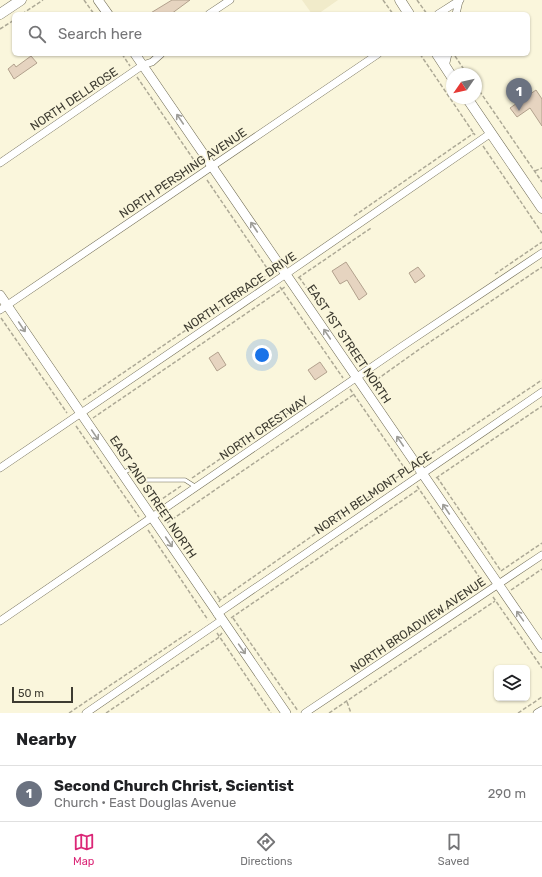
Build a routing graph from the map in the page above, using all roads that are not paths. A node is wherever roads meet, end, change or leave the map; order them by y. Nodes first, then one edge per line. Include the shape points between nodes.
1 (21, 0) edge
2 (98, 0) edge
3 (230, 0) edge
4 (400, 0) edge
5 (459, 0) edge
6 (107, 12) edge
7 (213, 12) edge
8 (409, 12) edge
9 (441, 12) edge
10 (456, 12) edge
11 (0, 14) edge
12 (136, 56) edge
13 (159, 56) edge
14 (375, 56) edge
15 (438, 56) edge
16 (448, 56) edge
17 (143, 65) junction
18 (445, 67) joint
19 (471, 104) edge
20 (491, 133) junction
21 (0, 163) edge
22 (212, 166) junction
23 (542, 208) edge
24 (542, 253) edge
25 (286, 274) junction
26 (0, 295) edge
27 (4, 308) edge
28 (357, 378) junction
29 (542, 392) edge
30 (80, 413) junction
31 (0, 468) edge
32 (122, 473) junction
33 (422, 474) junction
34 (197, 487) junction
35 (152, 518) junction
36 (542, 555) edge
37 (498, 585) junction
38 (220, 618) junction
39 (0, 621) edge
40 (542, 648) edge
41 (542, 710) edge
42 (86, 713) edge
43 (286, 713) edge
44 (305, 713) edge
45 (537, 713) edge

1 - 11 main road
2 - 6 street
3 - 7 street
4 - 8 main road
5 - 9 street
5 - 10 street
12 - 17 street, EAST 1ST STREET NORTH
13 - 17 street, NORTH DELLROSE
14 - 22 street, NORTH PERSHING AVENUE
15 - 18 main road
16 - 18 street
17 - 21 street, NORTH DELLROSE
22 -> 17 street, EAST 1ST STREET NORTH
19 - 20 main road
20 - 23 main road
20 - 25 street, NORTH TERRACE DRIVE
25 -> 22 street, EAST 1ST STREET NORTH
22 - 27 street, NORTH PERSHING AVENUE
24 - 28 street, NORTH CRESTWAY
28 -> 25 street, EAST 1ST STREET NORTH
25 - 30 street, NORTH TERRACE DRIVE
26 - 27 street, EAST 2ND STREET NORTH
27 -> 30 street, EAST 2ND STREET NORTH
33 -> 28 street, EAST 1ST STREET NORTH
28 - 34 street, NORTH CRESTWAY
29 - 33 street, NORTH BELMONT PLACE
30 - 31 street, NORTH TERRACE DRIVE
30 -> 32 street, EAST 2ND STREET NORTH
32 - 34 lane via 134,467 145,480 185,480
32 - 35 street, EAST 2ND STREET NORTH
37 -> 33 street, EAST 1ST STREET NORTH
33 - 38 street, NORTH BELMONT PLACE
34 - 35 street, NORTH CRESTWAY
35 -> 38 street, EAST 2ND STREET NORTH
35 - 39 street, NORTH CRESTWAY
36 - 37 street, NORTH BROADVIEW AVENUE
40 -> 37 street, EAST 1ST STREET NORTH
37 - 44 street, NORTH BROADVIEW AVENUE
38 - 42 street, NORTH BELMONT PLACE via 213,627
38 -> 43 street, EAST 2ND STREET NORTH
41 - 45 street

